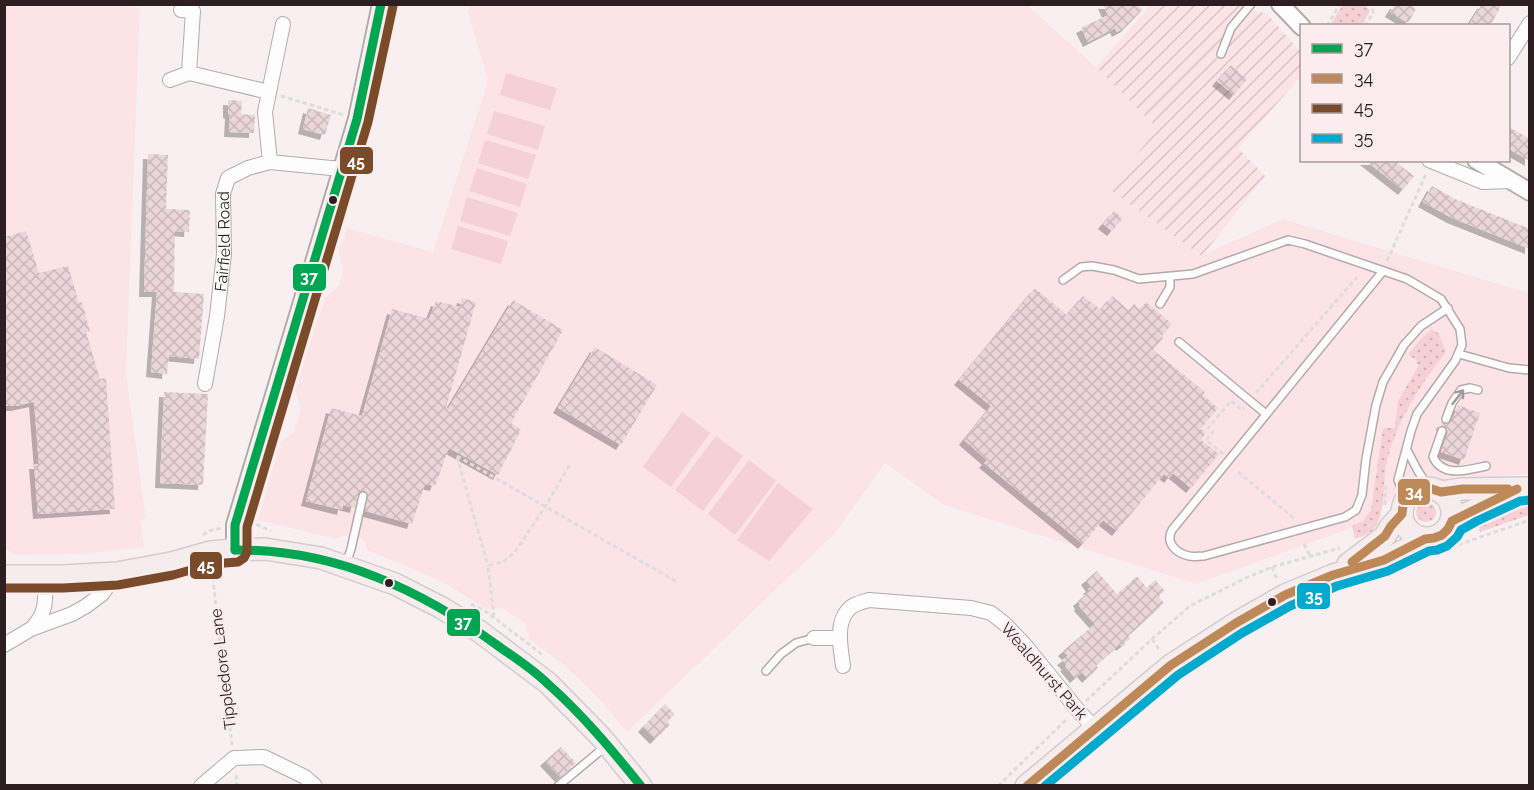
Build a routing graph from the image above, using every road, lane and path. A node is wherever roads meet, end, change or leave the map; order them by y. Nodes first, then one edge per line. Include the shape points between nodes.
1 (381, 4) edge
2 (1251, 4) edge
3 (1280, 4) edge
4 (1340, 4) edge
5 (1373, 4) edge
6 (181, 10) dead end
7 (283, 24) dead end
8 (1329, 24) edge
9 (1366, 24) edge
10 (1300, 25) edge
11 (1528, 29) edge
12 (1221, 54) dead end
13 (1510, 56) edge
14 (189, 73) junction
15 (170, 80) dead end
16 (269, 92) junction
17 (357, 119) junction
18 (270, 162) junction
19 (1430, 162) edge
20 (1433, 162) edge
21 (1479, 162) edge
22 (341, 169) junction
23 (1510, 181) junction
24 (1530, 192) edge
25 (1388, 261) dead end
26 (1383, 271) junction
27 (1170, 277) junction
28 (1357, 277) dead end
29 (1063, 280) dead end
30 (1160, 304) dead end
31 (1448, 308) junction
32 (1179, 342) dead end
33 (1459, 354) junction
34 (1530, 370) edge
35 (205, 384) dead end
36 (1478, 390) dead end
37 (1250, 401) junction
38 (1266, 414) junction
39 (1446, 419) dead end
40 (1442, 431) dead end
41 (1407, 450) junction
42 (1220, 458) dead end
43 (571, 463) dead end
44 (1486, 466) dead end
45 (1238, 472) dead end
46 (1523, 489) edge
47 (1435, 490) junction
48 (363, 496) dead end
49 (546, 507) junction
50 (1404, 507) junction
51 (1530, 520) edge
52 (1452, 521) junction
53 (1298, 522) dead end
54 (256, 524) dead end
55 (270, 530) dead end
56 (1304, 544) dead end
57 (1348, 546) dead end
58 (1427, 547) junction
59 (235, 550) junction
60 (210, 552) junction
61 (1310, 556) junction
62 (345, 566) junction
63 (488, 566) junction
64 (1272, 567) junction
65 (117, 573) junction
66 (1333, 575) junction
67 (4, 576) edge
68 (45, 576) junction
69 (1277, 579) dead end
70 (676, 582) dead end
71 (45, 608) junction
72 (72, 614) junction
73 (494, 617) dead end
74 (31, 629) junction
75 (814, 638) joint
76 (840, 638) junction
77 (4, 645) edge
78 (843, 666) dead end
79 (766, 671) dead end
80 (1077, 709) junction
81 (1094, 728) junction
82 (608, 745) junction
83 (234, 758) junction
84 (201, 786) edge
85 (237, 786) edge
86 (315, 786) edge
87 (558, 786) edge
88 (641, 786) edge
89 (998, 786) edge
90 (1026, 786) edge

1 - 17 street
2 - 12 lane via 1231,27
3 - 10 street
4 - 8 path
5 - 9 path
6 - 14 street via 194,11
7 - 16 street
11 - 13 street
14 - 15 street
14 - 16 street
16 - 17 path
16 - 18 street via 265,112
17 - 22 street
18 - 22 street, Fairfield Road
18 - 35 street, Fairfield Road via 228,178 223,194 224,254
19 - 25 path
20 - 23 street via 1483,182
21 - 23 street
22 - 59 street via 235,525
23 - 24 street
26 - 27 lane via 1287,240 1193,274
26 - 31 lane via 1407,279 1441,299
26 - 38 lane
27 - 29 lane via 1139,279 1092,266 1080,267
27 - 30 lane via 1170,287
28 - 37 path
31 - 33 lane via 1460,329
31 - 38 lane via 1421,326 1404,345 1383,382 1356,510 1345,517 1213,555 1189,556 1173,547 1169,542 1172,530
32 - 37 lane
33 - 34 lane
33 - 41 lane via 1417,414
39 -> 36 lane via 1461,390
37 - 38 lane
37 - 42 path via 1242,410 1231,401 1208,428 1213,432 1206,440 1223,454
40 - 44 lane via 1433,457 1437,464 1445,470 1462,471
41 - 47 lane via 1418,471
41 - 50 lane via 1398,480
43 - 49 path
45 - 53 path
46 - 47 main road
46 - 52 main road
47 - 50 main road via 1416,490
47 - 52 main road via 1451,504
48 - 62 lane
49 - 63 path via 515,552
49 - 63 path via 457,456
49 - 70 path
50 - 58 main road via 1403,522
50 - 66 main road via 1380,541
51 - 58 path
52 - 58 main road
54 - 55 path
56 - 61 path
57 - 61 path
58 - 66 main road via 1411,547 1384,560
59 - 60 main road
59 - 62 main road via 265,549
60 - 65 main road
60 - 83 path, Tippledore Lane
61 - 64 path
62 - 82 main road via 395,584 479,631 548,683
63 - 73 path
64 - 69 path
64 - 80 path via 1190,606
65 - 68 main road
65 - 72 street via 102,594
66 - 81 main road via 1285,595 1171,665
67 - 68 main road
68 - 71 street
71 - 72 street via 55,614
71 - 74 street
72 - 74 street
74 - 77 street
75 - 76 street
75 - 79 lane via 796,643
76 - 78 street, Wealdhurst Park
76 - 80 street, Wealdhurst Park via 848,609 869,600 991,613 1024,644
80 - 81 street, Wealdhurst Park
80 - 89 path
81 - 90 main road
82 - 87 lane
82 - 88 main road
83 - 84 street
83 - 85 path, Tippledore Lane
83 - 86 street via 264,757

